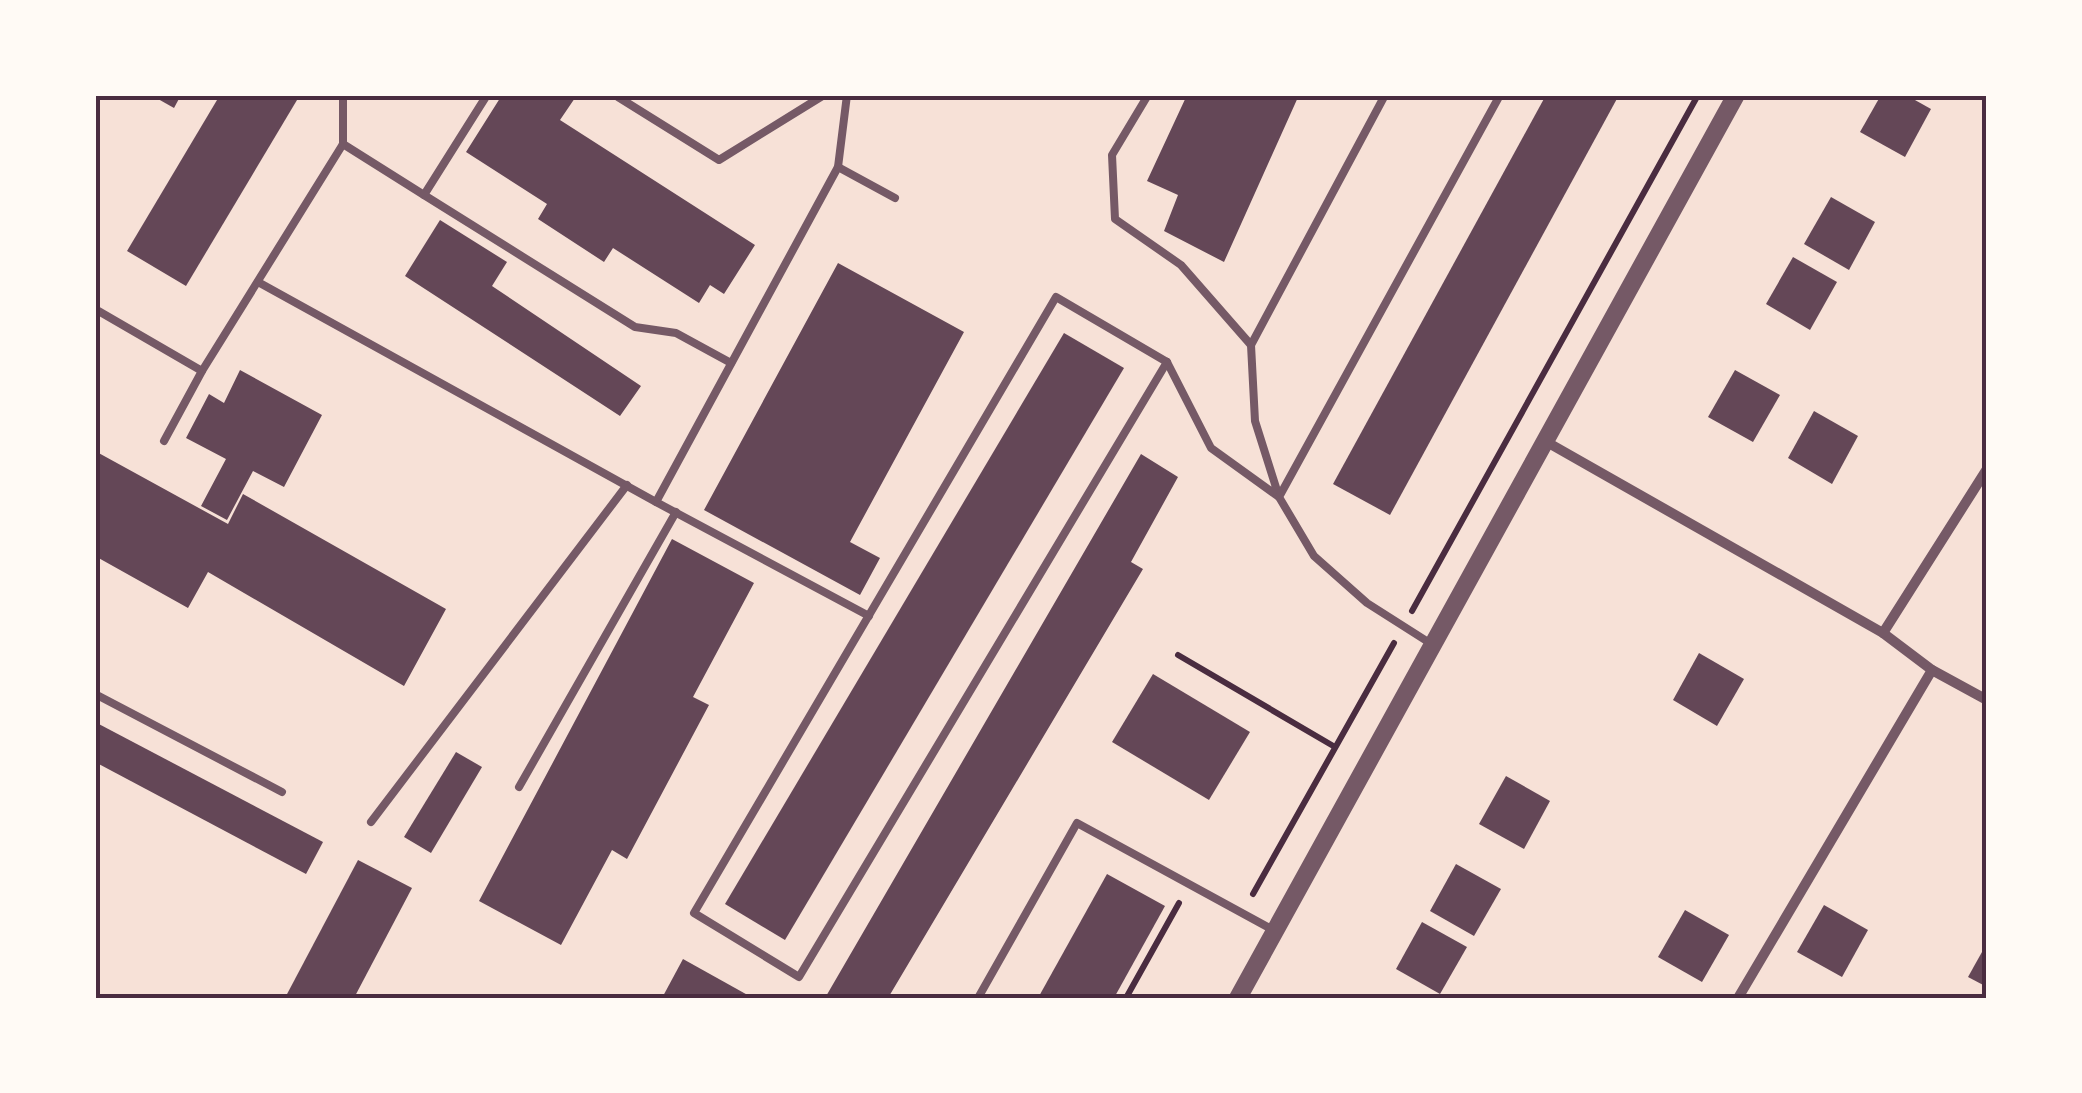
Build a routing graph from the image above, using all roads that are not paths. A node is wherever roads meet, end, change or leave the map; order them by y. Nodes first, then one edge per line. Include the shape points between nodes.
1 (342, 95) edge
2 (486, 95) edge
3 (824, 95) edge
4 (847, 95) edge
5 (1148, 95) edge
6 (1385, 95) edge
7 (1500, 95) edge
8 (1736, 95) edge
9 (618, 97) edge
10 (343, 144) junction
11 (838, 168) junction
12 (424, 195) junction
13 (895, 198) dead end
14 (258, 282) junction
15 (95, 309) edge
16 (1251, 345) junction
17 (1168, 362) junction
18 (731, 363) junction
19 (202, 371) junction
20 (1546, 440) junction
21 (164, 441) dead end
22 (1987, 469) edge
23 (627, 486) junction
24 (1278, 497) junction
25 (656, 502) junction
26 (676, 512) junction
27 (869, 616) junction
28 (1883, 633) junction
29 (1433, 644) junction
30 (1932, 670) junction
31 (95, 694) edge
32 (1987, 700) edge
33 (519, 787) dead end
34 (282, 792) dead end
35 (371, 822) dead end
36 (1275, 932) junction
37 (978, 998) edge
38 (1238, 998) edge
39 (1738, 998) edge

1 - 10 lane
2 - 12 lane
3 - 9 lane via 719,160
4 - 11 lane
5 - 16 lane via 1112,156 1116,219 1180,265
6 - 16 lane
7 - 24 lane
8 - 20 street
10 - 12 lane
10 - 14 lane
11 - 13 lane
11 - 18 lane
12 - 18 lane via 635,327 676,333
14 - 19 lane
14 - 23 lane
15 - 19 lane
16 - 24 lane via 1255,421
17 - 24 lane via 1211,448
17 - 27 lane via 1056,297
17 - 27 lane via 799,977 694,913
18 - 25 lane
19 - 21 lane
20 - 28 street
20 - 29 street
22 - 28 street
23 - 25 lane
23 - 35 lane
24 - 29 lane via 1314,556 1367,604
25 - 26 lane
26 - 27 lane
26 - 33 lane
28 - 30 street
29 - 36 street
30 - 32 street
30 - 39 street
31 - 34 lane
36 - 37 lane via 1077,822
36 - 38 street

